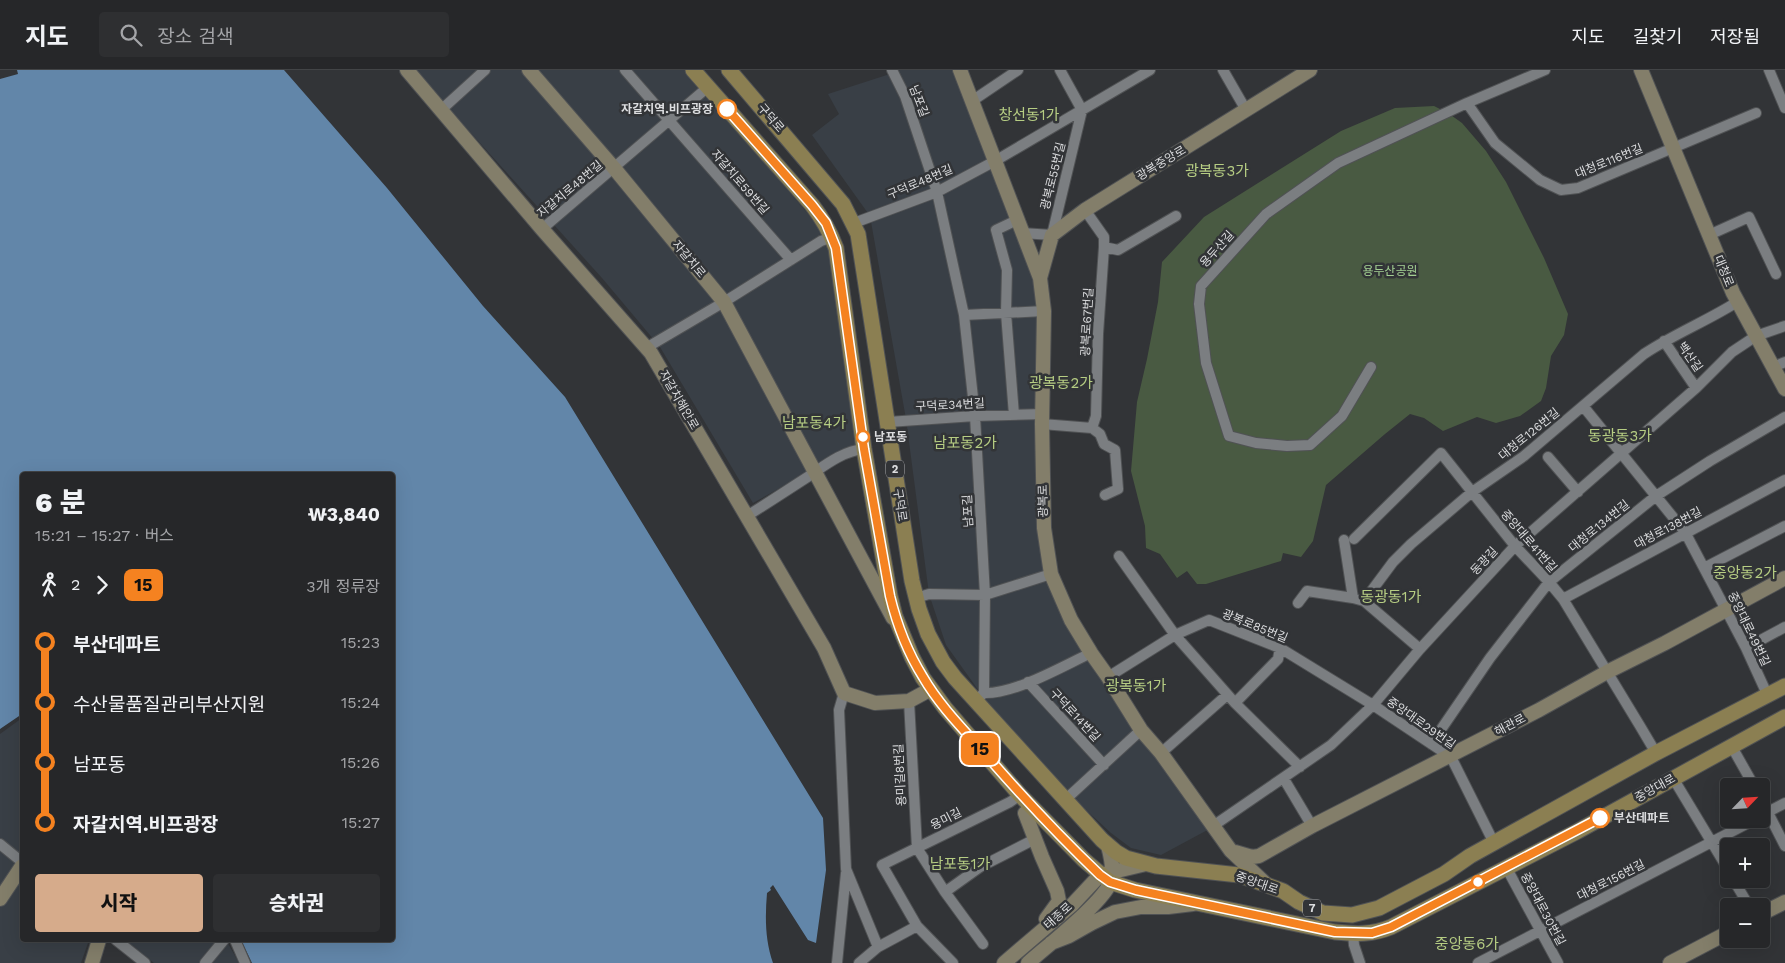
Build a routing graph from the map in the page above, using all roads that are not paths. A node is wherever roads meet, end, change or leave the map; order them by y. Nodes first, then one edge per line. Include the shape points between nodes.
1 (407, 70) edge
2 (485, 70) edge
3 (529, 70) edge
4 (625, 70) edge
5 (693, 70) edge
6 (729, 70) edge
7 (892, 70) edge
8 (960, 70) edge
9 (1018, 70) edge
10 (1060, 70) edge
11 (1222, 70) edge
12 (1310, 70) edge
13 (1641, 70) edge
14 (1769, 70) edge
15 (1543, 71) edge
16 (1144, 72) edge
17 (708, 87) junction
18 (972, 101) junction
19 (1467, 103) junction
20 (1785, 108) edge
21 (441, 110) junction
22 (1082, 110) junction
23 (1246, 110) junction
24 (1756, 113) dead end
25 (670, 121) junction
26 (1673, 149) junction
27 (994, 161) junction
28 (614, 168) junction
29 (937, 192) junction
30 (1085, 210) junction
31 (1176, 216) dead end
32 (854, 223) junction
33 (1020, 227) junction
34 (542, 229) junction
35 (1052, 235) junction
36 (1709, 235) junction
37 (832, 237) junction
38 (1104, 247) junction
39 (792, 260) junction
40 (1776, 274) dead end
41 (1040, 278) junction
42 (724, 302) junction
43 (1738, 302) junction
44 (1044, 311) junction
45 (1006, 313) junction
46 (964, 316) junction
47 (1785, 326) edge
48 (1756, 336) junction
49 (1664, 341) junction
50 (646, 348) junction
51 (1779, 365) edge
52 (1372, 367) dead end
53 (1696, 388) junction
54 (1785, 389) edge
55 (1583, 406) junction
56 (1014, 415) junction
57 (975, 416) junction
58 (1785, 417) edge
59 (1042, 419) junction
60 (888, 422) junction
61 (1092, 428) junction
62 (864, 449) junction
63 (1621, 454) junction
64 (1548, 457) dead end
65 (815, 472) junction
66 (1785, 480) edge
67 (1472, 492) junction
68 (1578, 492) junction
69 (1105, 496) dead end
70 (1656, 496) junction
71 (747, 516) junction
72 (1785, 526) edge
73 (1685, 532) junction
74 (1515, 546) junction
75 (1119, 556) dead end
76 (1704, 568) junction
77 (1051, 574) junction
78 (1785, 578) edge
79 (1549, 582) junction
80 (984, 595) junction
81 (916, 598) junction
82 (1353, 598) junction
83 (1563, 599) junction
84 (1364, 601) junction
85 (1298, 603) dead end
86 (1726, 610) junction
87 (1785, 627) edge
88 (900, 628) junction
89 (1175, 635) junction
90 (1280, 648) junction
91 (1746, 648) junction
92 (1420, 649) junction
93 (1090, 653) junction
94 (1607, 672) junction
95 (1108, 678) junction
96 (1028, 682) junction
97 (1785, 686) edge
98 (931, 689) junction
99 (844, 693) junction
100 (1767, 694) junction
101 (1227, 695) junction
102 (979, 697) junction
103 (909, 701) junction
104 (1234, 703) junction
105 (1373, 705) junction
106 (1785, 717) edge
107 (1141, 730) junction
108 (1431, 744) junction
109 (1732, 747) junction
110 (1161, 753) junction
111 (1656, 753) junction
112 (1451, 757) junction
113 (1104, 765) junction
114 (1300, 767) junction
115 (1673, 778) junction
116 (1749, 778) edge
117 (1284, 779) junction
118 (1020, 795) junction
119 (1065, 800) junction
120 (1785, 804) edge
121 (1770, 812) edge
122 (1026, 813) joint
123 (1770, 822) edge
124 (1213, 826) junction
125 (1312, 826) junction
126 (1738, 828) edge
127 (1035, 840) junction
128 (1711, 842) junction
129 (1494, 843) junction
130 (0, 844) edge
131 (1108, 846) junction
132 (1785, 846) edge
133 (917, 848) junction
134 (1231, 851) junction
135 (1720, 857) edge
136 (20, 862) edge
137 (1146, 864) junction
138 (20, 867) edge
139 (1506, 868) junction
140 (846, 869) junction
141 (1108, 876) junction
142 (1266, 884) junction
143 (945, 892) junction
144 (0, 899) edge
145 (1785, 902) edge
146 (1197, 903) junction
147 (1770, 910) edge
148 (917, 926) junction
149 (1541, 930) junction
150 (1352, 934) junction
151 (1720, 937) edge
152 (1033, 939) junction
153 (98, 942) edge
154 (119, 942) edge
155 (222, 942) edge
156 (236, 942) edge
157 (1051, 943) junction
158 (984, 944) dead end
159 (878, 947) junction
160 (92, 963) edge
161 (145, 963) edge
162 (205, 963) edge
163 (245, 963) edge
164 (837, 963) edge
165 (859, 963) edge
166 (953, 963) edge
167 (1004, 963) edge
168 (1028, 963) edge
169 (1360, 963) edge
170 (1478, 963) edge
171 (1558, 963) edge
172 (1670, 963) edge

1 - 21 main road, 자갈치해안로
2 - 21 street
3 - 28 main road, 자갈치로
4 - 25 street, 자갈치로59번길
5 - 17 main road, 구덕로 / 2
6 - 32 main road, 구덕로 / 2 via 830,188
7 - 29 street, 남포길 via 905,96
8 - 18 main road, 광복로
9 - 18 street
10 - 22 street
11 - 23 street
12 - 23 main road, 광복중앙로
13 - 26 main road, 대청로
14 - 20 street
15 - 19 street, 용두산길
16 - 22 street, 구덕로48번길
17 - 25 street, 자갈치로48번길
17 - 37 main road, 구덕로 / 2 via 812,205
18 - 27 main road, 광복로
19 - 26 street, 대청로116번길 via 1495,143 1540,180 1561,190 1578,188
19 - 52 street, 용두산길 via 1338,163 1266,214 1201,286 1199,304 1206,363 1229,436 1264,444 1310,445 1342,416
21 - 34 main road, 자갈치해안로
22 - 27 street, 구덕로48번길
22 - 35 street, 광복로55번길
23 - 30 main road, 광복중앙로
24 - 26 street
25 - 28 street, 자갈치로48번길
25 - 39 street, 자갈치로59번길
26 - 36 main road, 대청로
27 - 29 street, 구덕로48번길
27 - 33 main road, 광복로
28 - 34 street, 자갈치로48번길
28 - 42 main road, 자갈치로
29 - 32 street, 구덕로48번길
29 - 46 street, 남포길
30 - 35 main road, 광복중앙로
30 - 38 street, 광복로67번길 via 1104,237
31 - 38 street via 1118,250
32 - 60 main road, 구덕로 / 2 via 861,245
33 - 35 street
33 - 41 main road, 광복로
33 - 45 street via 996,230 1006,270
34 - 50 main road, 자갈치해안로
35 - 41 main road
36 - 40 street via 1749,217
36 - 43 main road, 대청로
37 - 39 street
37 - 62 main road, 구덕로 / 2
38 - 61 street, 광복로67번길 via 1096,416
39 - 42 street
41 - 44 main road, 광복로
42 - 50 street
42 - 65 main road, 자갈치로
43 - 48 main road, 대청로
43 - 49 street, 대청로126번길
44 - 45 street
44 - 59 main road, 광복로
45 - 46 street
45 - 56 street
46 - 57 street, 남포길
47 - 48 street, 동광길
48 - 51 main road, 대청로
48 - 53 street, 동광길 via 1732,352
49 - 53 street, 백산길
49 - 55 street, 대청로126번길
50 - 71 main road, 자갈치해안로
51 - 54 main road, 대청로
53 - 63 street, 동광길
55 - 63 street
55 - 67 street, 대청로126번길 via 1524,456
56 - 57 street, 구덕로34번길
56 - 59 street, 구덕로34번길
57 - 60 street, 구덕로34번길
57 - 80 street, 남포길
58 - 70 street, 대청로134번길
59 - 61 street
59 - 77 main road, 광복로 via 1044,528
60 - 81 main road, 구덕로 / 2
61 - 69 street via 1100,434 1104,444 1115,450 1118,489
62 - 65 street via 854,450 826,463
62 - 88 main road, 구덕로 / 2 via 890,596
63 - 68 street, 동광길
63 - 70 street, 중앙대로49번길
64 - 68 street
65 - 71 street
65 - 88 main road, 자갈치로
66 - 73 street, 대청로138번길
67 - 74 street, 중앙대로41번길
67 - 82 street, 중앙대로41번길 via 1442,453 1349,540
67 - 84 street, 대청로126번길 via 1393,562
68 - 74 street, 동광길
70 - 73 street, 중앙대로49번길
70 - 79 street, 대청로134번길
71 - 99 main road, 자갈치해안로 via 824,648
72 - 76 street
73 - 76 street, 중앙대로49번길
73 - 83 street, 대청로138번길
74 - 79 street, 중앙대로41번길
74 - 92 street, 동광길
75 - 89 street
76 - 86 street, 중앙대로49번길
77 - 80 street
77 - 93 main road, 광복로
78 - 86 main road, 해관로
79 - 83 street, 중앙대로41번길
79 - 108 street, 대청로134번길 via 1490,658
80 - 81 street via 929,594
80 - 102 street, 남포길
81 - 102 main road, 구덕로 / 2 via 934,648 954,678
82 - 84 street
82 - 85 street via 1307,591
83 - 94 street, 중앙대로41번길
84 - 92 street
86 - 91 street, 중앙대로49번길
86 - 94 main road, 해관로
87 - 91 street
88 - 98 main road, 구덕로 / 2
89 - 90 street, 광복로85번길 via 1209,620
89 - 95 street, 광복로85번길
89 - 101 street
90 - 104 street via 1278,660
90 - 105 street, 광복로85번길
91 - 100 street, 중앙대로49번길
92 - 105 street, 동광길
93 - 95 main road, 광복로
93 - 96 street, 구덕로14번길
94 - 111 street, 중앙대로41번길
94 - 112 main road, 해관로
95 - 107 main road, 광복로
96 - 102 street, 구덕로14번길 via 998,694
96 - 113 street, 구덕로14번길
97 - 100 main road, 중앙대로 / 7
98 - 103 main road
98 - 118 main road, 구덕로 / 2
99 - 103 main road via 875,703
99 - 140 street via 839,710
100 - 111 main road, 중앙대로 / 7
101 - 104 street
101 - 110 street
102 - 119 main road, 구덕로 / 2
103 - 133 street, 용미길8번길
104 - 114 street
105 - 108 street, 중앙대로29번길
105 - 114 street, 동광길 via 1331,745
106 - 109 main road, 중앙대로 / 7
107 - 110 main road, 광복로
107 - 113 street
108 - 112 street, 중앙대로29번길
109 - 115 main road, 중앙대로 / 7
109 - 116 street
110 - 124 main road, 광복로
111 - 129 main road, 중앙대로 / 7
112 - 125 main road, 해관로
112 - 129 street, 중앙대로29번길
113 - 119 street
114 - 117 street, 동광길
115 - 128 street
115 - 139 main road, 중앙대로 / 7
117 - 124 street, 동광길
117 - 125 street
118 - 122 main road
118 - 133 street, 용미길
118 - 141 main road, 구덕로 / 2
119 - 131 main road, 구덕로 / 2
120 - 121 street
122 - 127 main road
123 - 132 street
124 - 134 main road, 광복로
125 - 134 main road, 해관로 via 1260,856
126 - 128 street, 대청로156번길
127 - 143 street via 980,867
127 - 152 main road via 1059,901
128 - 135 street
128 - 149 street, 대청로156번길
129 - 142 main road, 중앙대로 / 7 via 1444,874 1379,908 1360,914 1323,913
130 - 136 street
131 - 137 main road, 구덕로 / 2 via 1126,858
131 - 141 main road
133 - 143 street
133 - 148 street, 용미길 via 882,865
134 - 142 main road, 광복로
137 - 141 main road
137 - 142 main road, 중앙대로 / 7 via 1239,875
138 - 144 main road
139 - 149 street, 중앙대로30번길
139 - 150 main road, 중앙대로 / 7 via 1391,927 1372,933
140 - 159 street
140 - 164 street
141 - 146 main road, 중앙대로 / 7 via 1136,890
141 - 152 main road, 태종로
141 - 157 main road, 태종로 via 1090,908
143 - 158 street
145 - 147 main road
146 - 150 main road, 중앙대로 / 7
146 - 157 main road via 1116,912
148 - 159 street
148 - 166 street
149 - 170 street, 대청로156번길
149 - 171 street, 중앙대로30번길
150 - 169 street
151 - 172 main road
152 - 167 main road, 태종로
153 - 160 main road
154 - 161 street
155 - 162 street
156 - 163 street
157 - 168 main road, 태종로
159 - 165 street

